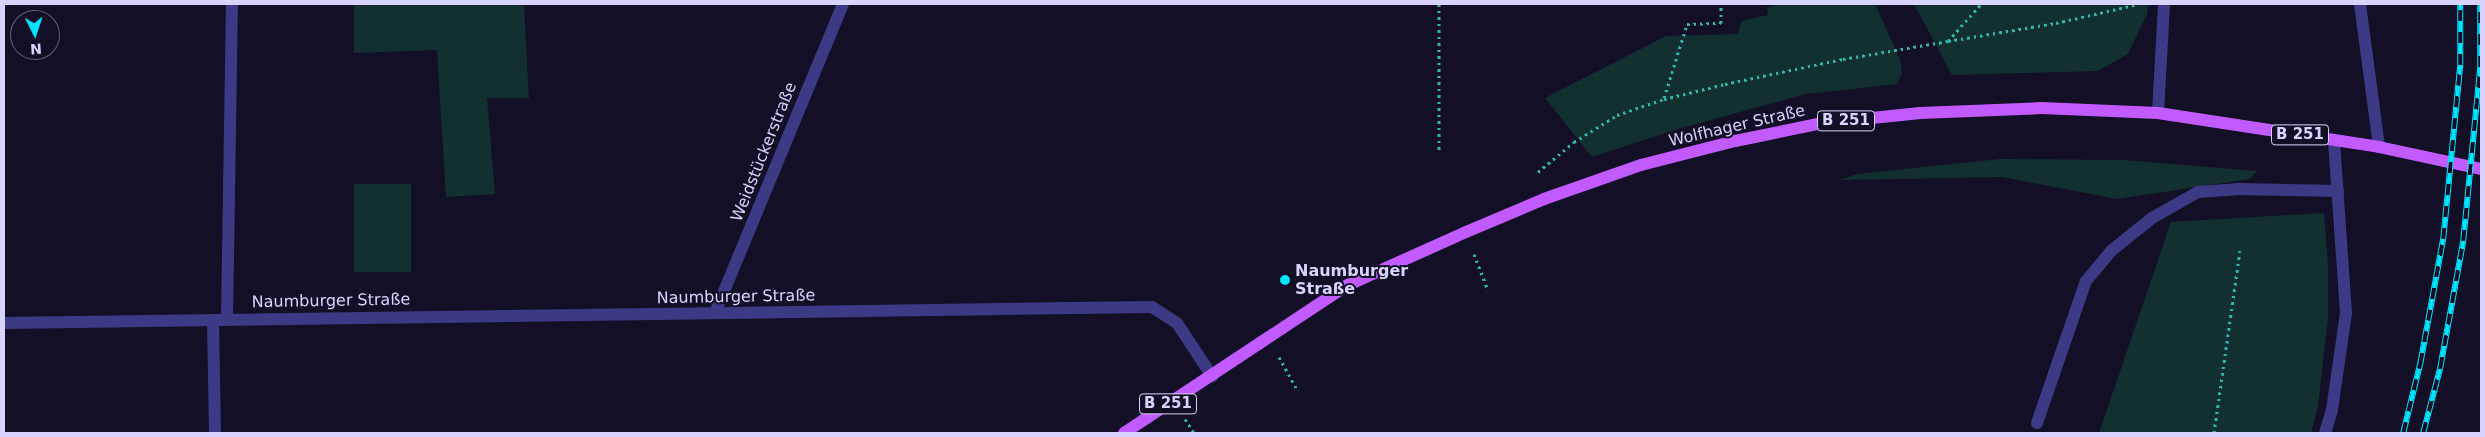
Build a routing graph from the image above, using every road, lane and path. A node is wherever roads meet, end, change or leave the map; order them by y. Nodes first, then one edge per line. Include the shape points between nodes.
1 (232, 4) edge
2 (843, 4) edge
3 (1439, 4) edge
4 (1721, 4) edge
5 (1980, 4) edge
6 (2138, 4) edge
7 (2164, 4) edge
8 (2360, 4) edge
9 (1948, 42) junction
10 (1664, 99) junction
11 (2158, 113) junction
12 (2334, 141) junction
13 (2380, 148) junction
14 (1439, 151) dead end
15 (2481, 169) edge
16 (1538, 172) dead end
17 (2338, 190) junction
18 (1466, 232) junction
19 (2240, 250) dead end
20 (1488, 290) dead end
21 (714, 313) junction
22 (227, 319) junction
23 (213, 320) junction
24 (4, 323) edge
25 (1268, 338) junction
26 (1212, 376) junction
27 (1298, 391) dead end
28 (2037, 423) dead end
29 (215, 433) edge
30 (1124, 433) edge
31 (2214, 433) edge
32 (2325, 433) edge

1 - 22 street, Naumburger Straße
2 - 21 street, Weidstückerstraße
3 - 14 path
4 - 10 path via 1720,23 1687,24
5 - 9 path
6 - 9 path
7 - 11 street
8 - 13 street
9 - 10 path via 1833,61
10 - 16 path via 1617,114 1574,142
11 - 12 main road, Wolfhager Straße / B 251
11 - 18 main road, Wolfhager Straße / B 251 via 2042,108 1920,113 1823,124 1735,141 1641,166 1544,199
12 - 13 main road, Wolfhager Straße / B 251
12 - 17 street
13 - 15 main road, Wolfhager Straße / B 251
17 - 28 street via 2198,192 2152,218 2111,252 2086,281
17 - 32 street via 2346,313 2332,410
18 - 20 path
18 - 25 main road, Wolfhager Straße / B 251 via 1348,285
19 - 31 path
21 - 22 street, Naumburger Straße
21 - 26 street, Naumburger Straße via 1152,307 1177,323
22 - 23 street, Naumburger Straße
23 - 24 street, Naumburger Straße
23 - 29 street
25 - 26 main road, Wolfhager Straße / B 251
25 - 27 path
26 - 30 main road, Wolfhager Straße / B 251

